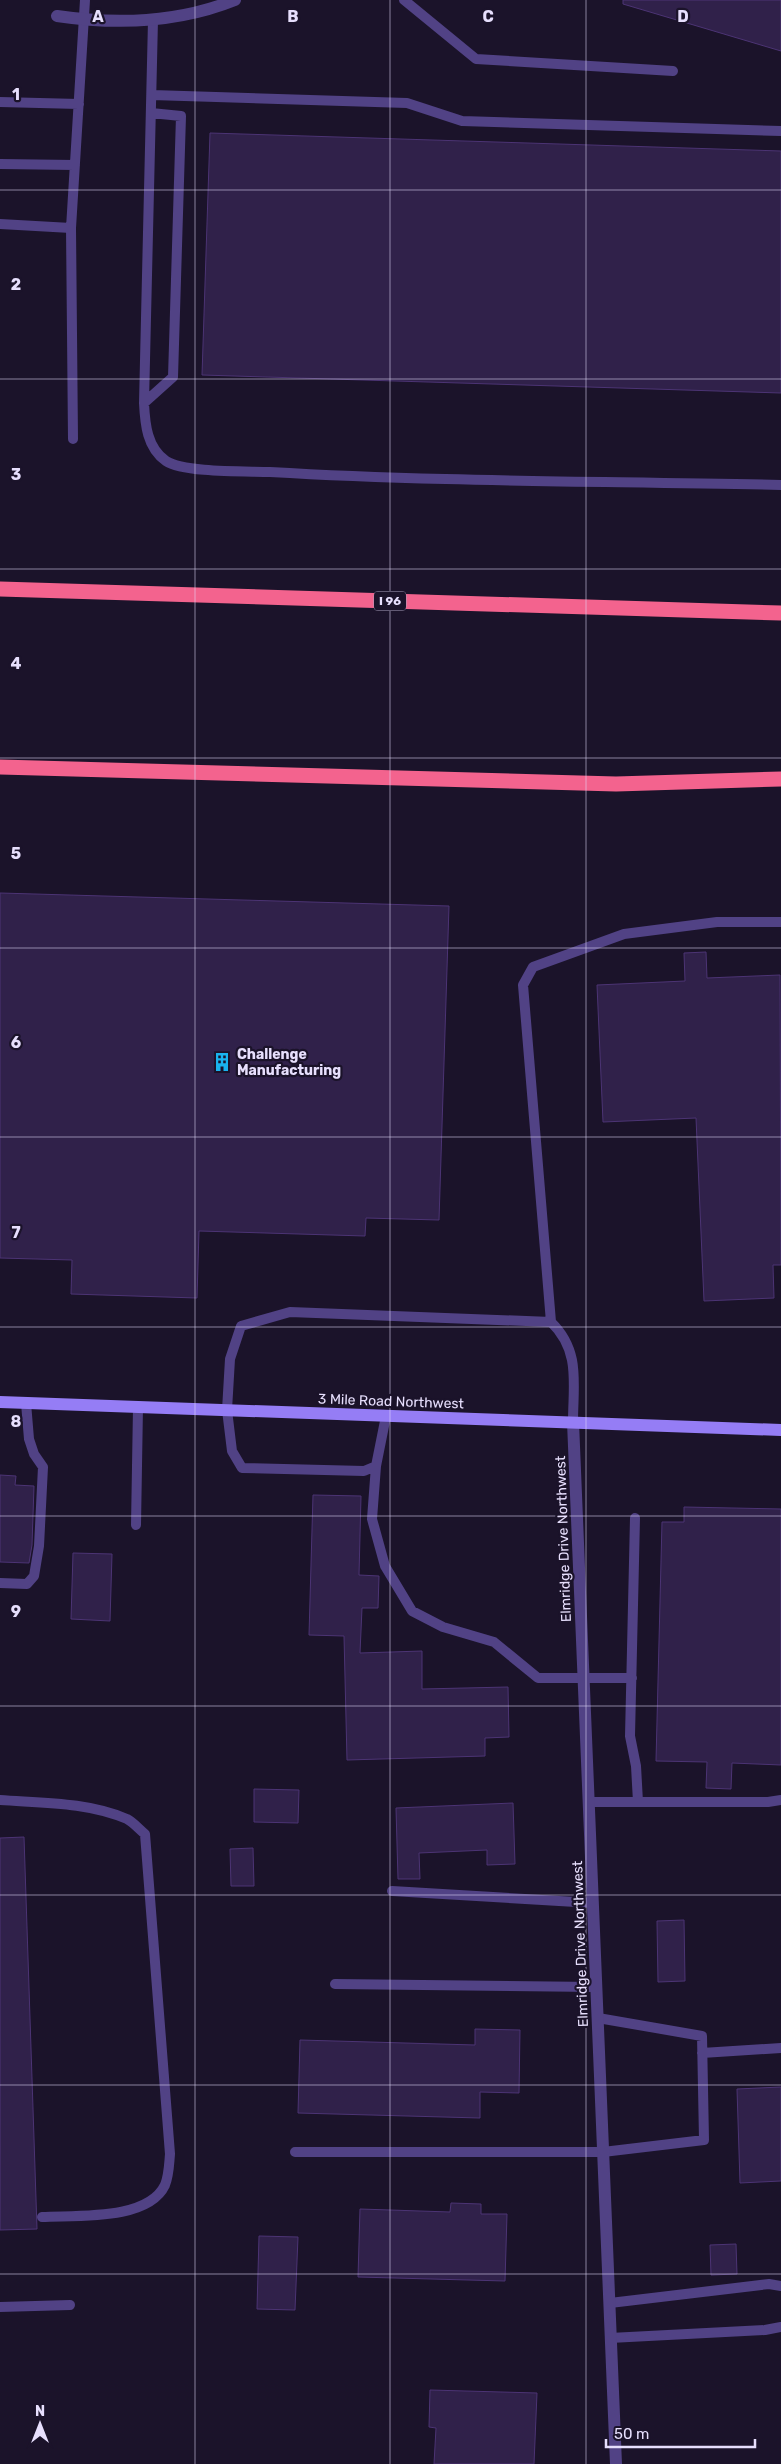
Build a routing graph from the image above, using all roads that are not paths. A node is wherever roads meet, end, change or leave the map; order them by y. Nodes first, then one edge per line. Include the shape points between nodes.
1 (85, 0) edge
2 (235, 0) edge
3 (405, 1) edge
4 (57, 16) dead end
5 (85, 20) junction
6 (153, 20) junction
7 (673, 71) dead end
8 (152, 95) junction
9 (0, 102) edge
10 (79, 104) junction
11 (151, 114) junction
12 (781, 131) edge
13 (0, 164) edge
14 (75, 165) junction
15 (0, 224) edge
16 (72, 228) junction
17 (144, 403) junction
18 (73, 439) dead end
19 (781, 485) edge
20 (0, 589) edge
21 (781, 613) edge
22 (0, 767) edge
23 (781, 779) edge
24 (781, 922) edge
25 (551, 1322) junction
26 (0, 1402) edge
27 (26, 1403) junction
28 (138, 1407) junction
29 (226, 1410) junction
30 (386, 1416) junction
31 (573, 1422) junction
32 (781, 1430) edge
33 (376, 1466) junction
34 (635, 1518) dead end
35 (136, 1525) dead end
36 (0, 1583) edge
37 (584, 1677) junction
38 (632, 1678) junction
39 (0, 1800) edge
40 (781, 1800) edge
41 (589, 1802) junction
42 (638, 1802) junction
43 (392, 1890) dead end
44 (593, 1903) junction
45 (335, 1984) dead end
46 (596, 1987) junction
47 (598, 2018) junction
48 (781, 2048) edge
49 (702, 2053) junction
50 (295, 2152) dead end
51 (604, 2152) junction
52 (42, 2217) dead end
53 (781, 2286) edge
54 (610, 2303) junction
55 (70, 2305) dead end
56 (0, 2307) edge
57 (781, 2327) edge
58 (610, 2338) junction
59 (616, 2464) edge

1 - 5 lane
2 - 6 street via 200,12
3 - 7 lane via 476,59
4 - 5 street
5 - 6 street
5 - 10 lane
6 - 8 lane
8 - 11 lane
8 - 12 lane via 407,103 462,121
9 - 10 lane
10 - 14 lane
11 - 17 lane
11 - 17 lane via 181,116 172,377
13 - 14 lane
14 - 16 lane
15 - 16 lane
16 - 18 lane
17 - 19 lane via 151,444 166,461 188,468 311,475
20 - 21 highway, I 96
22 - 23 highway via 616,784
24 - 25 lane via 717,922 624,934 533,968 523,985
25 - 29 lane via 290,1312 241,1326 230,1359
25 - 31 lane via 562,1333 573,1359
26 - 27 main road, 3 Mile Road Northwest
27 - 28 main road, 3 Mile Road Northwest
27 - 36 lane via 29,1439 43,1467 39,1546 34,1576 27,1584
28 - 29 main road, 3 Mile Road Northwest
28 - 35 lane
29 - 30 main road, 3 Mile Road Northwest
29 - 33 lane via 232,1452 242,1468 364,1471
30 - 31 main road, 3 Mile Road Northwest
30 - 33 lane
31 - 32 main road, 3 Mile Road Northwest
31 - 37 street, Elmridge Drive Northwest
33 - 37 lane via 372,1520 385,1566 412,1611 443,1627 494,1642 538,1678
34 - 38 lane
37 - 38 lane
37 - 41 street, Elmridge Drive Northwest
38 - 42 lane via 630,1736
39 - 52 lane via 93,1808 128,1820 145,1834 169,2171 164,2186 152,2200 133,2210
40 - 42 lane
41 - 42 lane
41 - 44 street, Elmridge Drive Northwest
43 - 44 lane
44 - 46 street, Elmridge Drive Northwest
45 - 46 lane
46 - 47 street, Elmridge Drive Northwest
47 - 49 lane via 702,2036
47 - 51 street, Elmridge Drive Northwest
48 - 49 lane
49 - 51 lane via 704,2140
50 - 51 lane
51 - 54 street, Elmridge Drive Northwest
53 - 54 lane via 769,2284
54 - 58 street, Elmridge Drive Northwest
55 - 56 lane
57 - 58 lane
58 - 59 street, Elmridge Drive Northwest

